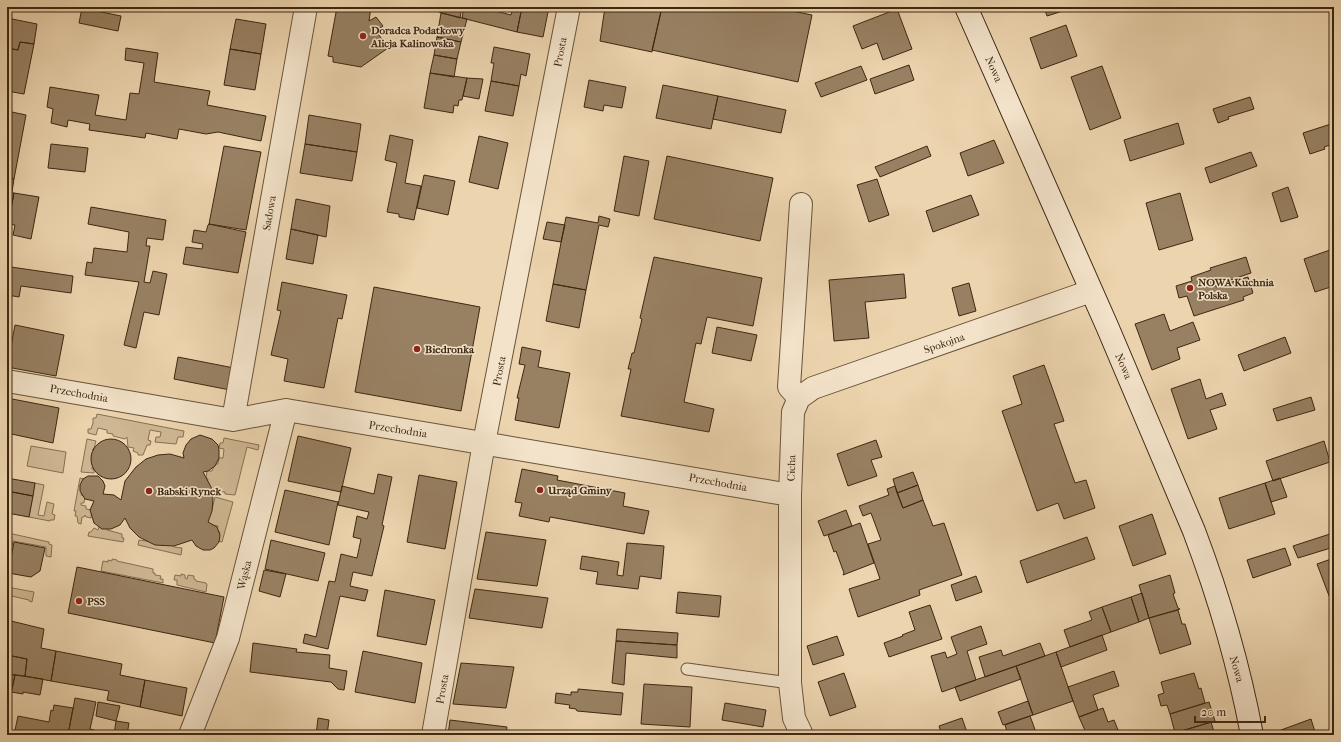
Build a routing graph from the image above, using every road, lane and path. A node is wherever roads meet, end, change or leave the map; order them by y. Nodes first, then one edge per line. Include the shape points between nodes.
1 (306, 7) edge
2 (569, 7) edge
3 (966, 7) edge
4 (801, 204) dead end
5 (1091, 292) junction
6 (7, 381) edge
7 (799, 398) junction
8 (286, 410) junction
9 (233, 420) junction
10 (484, 443) junction
11 (790, 495) junction
12 (687, 669) dead end
13 (790, 683) junction
14 (190, 735) edge
15 (433, 735) edge
16 (802, 735) edge
17 (1252, 735) edge

1 - 9 street, Sadowa
2 - 10 street, Prosta
3 - 5 street, Nowa
4 - 7 street via 789,386
5 - 7 street, Spokojna via 813,388
5 - 17 street, Nowa via 1203,555 1243,688
6 - 9 street, Przechodnia
7 - 11 street, Cicha via 793,412
8 - 9 street, Przechodnia
8 - 10 street, Przechodnia
8 - 14 street, Wąska via 228,638
10 - 11 street, Przechodnia
10 - 15 street, Prosta
11 - 13 street, Cicha
12 - 13 lane
13 - 16 street, Cicha via 794,718

